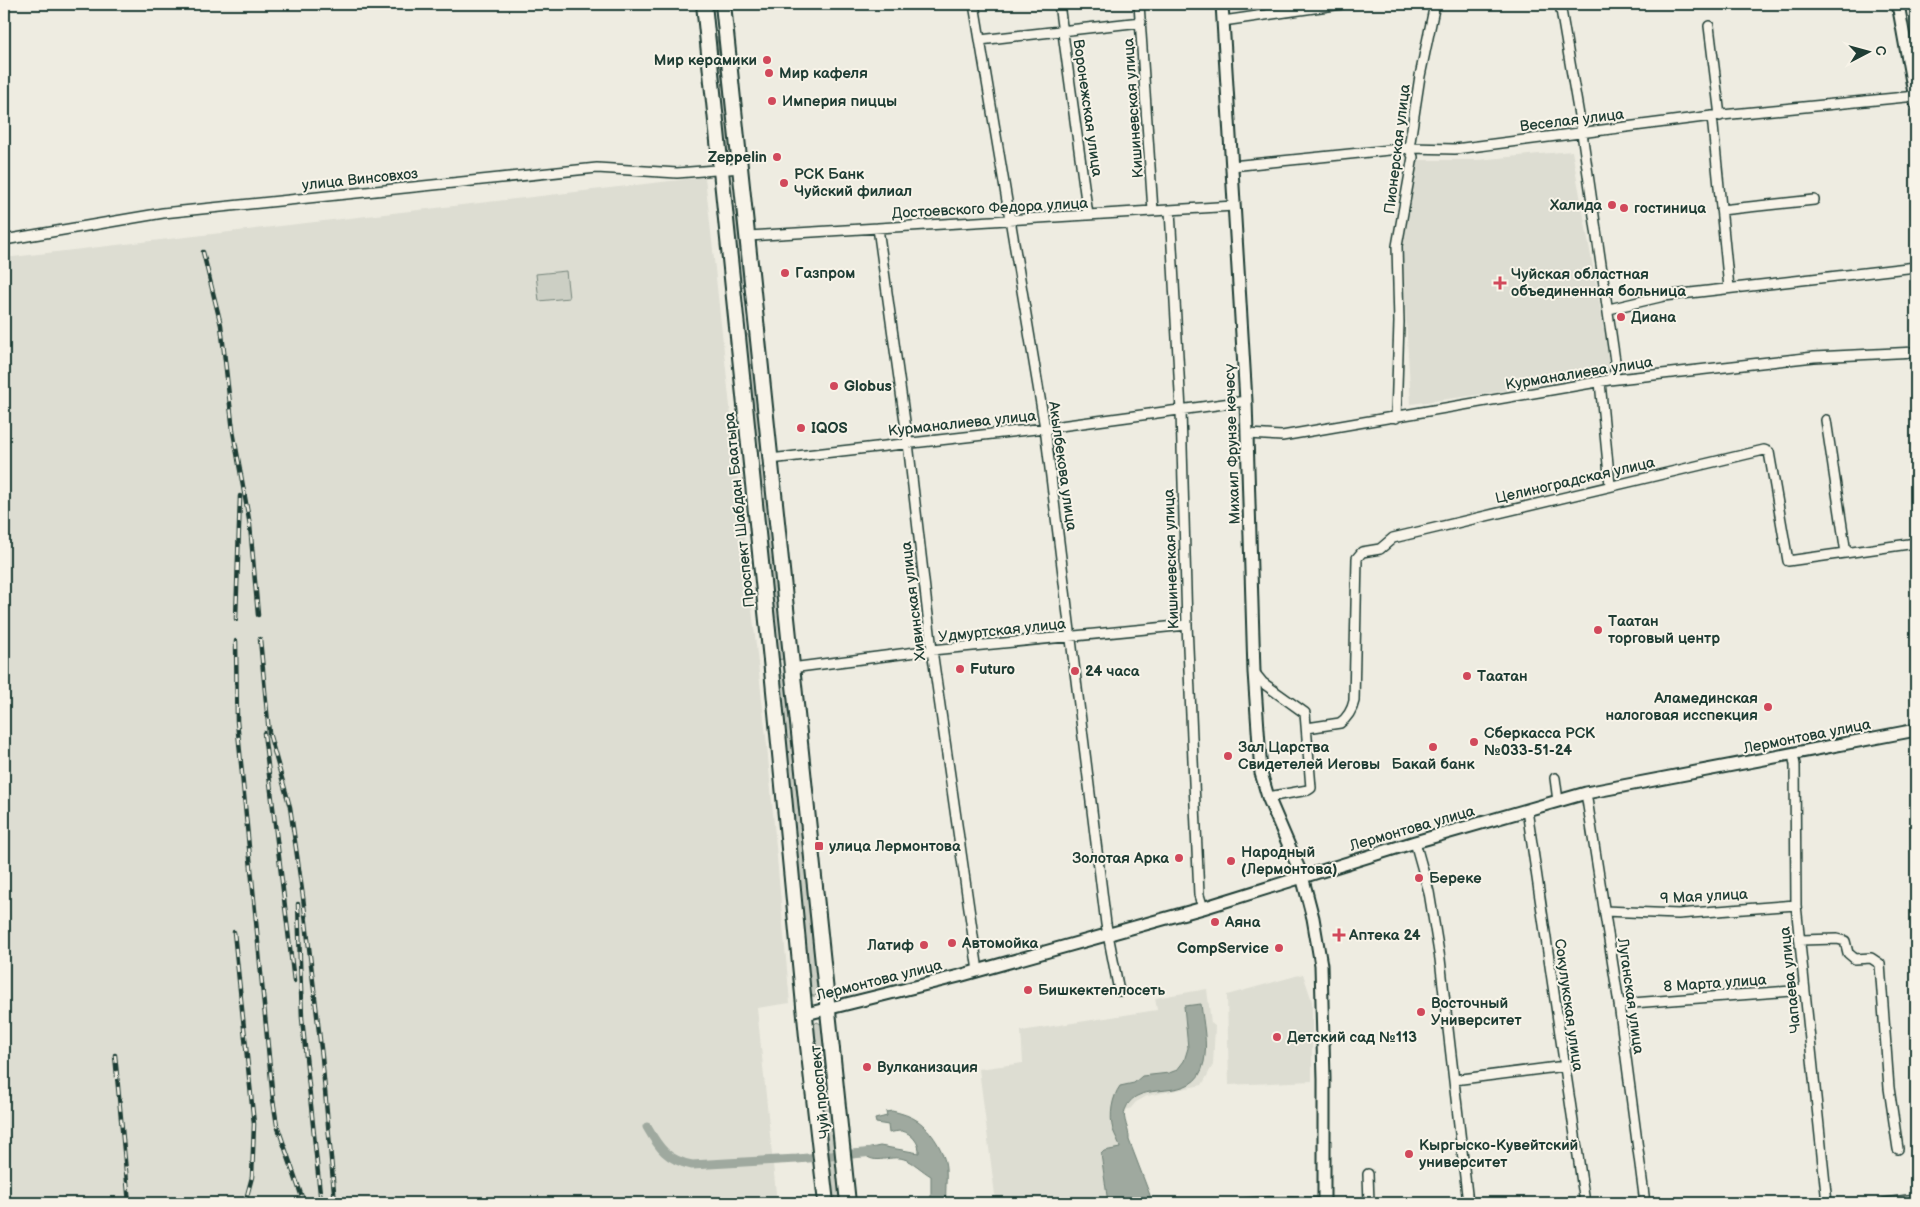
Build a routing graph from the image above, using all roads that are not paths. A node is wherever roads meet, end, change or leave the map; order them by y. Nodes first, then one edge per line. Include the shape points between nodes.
1 (974, 4) edge
2 (1059, 4) edge
3 (1140, 4) edge
4 (1222, 4) edge
5 (1342, 4) edge
6 (1435, 4) edge
7 (1560, 4) edge
8 (1898, 4) edge
9 (724, 9) edge
10 (705, 10) edge
11 (1223, 21) junction
12 (1141, 22) junction
13 (1709, 26) dead end
14 (1063, 31) junction
15 (980, 40) junction
16 (1916, 98) edge
17 (1716, 116) junction
18 (1582, 133) junction
19 (1409, 148) junction
20 (1232, 166) junction
21 (741, 168) junction
22 (721, 170) junction
23 (1814, 200) dead end
24 (1234, 206) junction
25 (1170, 210) junction
26 (1721, 210) junction
27 (1153, 211) junction
28 (1088, 216) junction
29 (1012, 220) junction
30 (878, 228) junction
31 (748, 236) junction
32 (4, 240) edge
33 (1916, 267) edge
34 (1729, 288) junction
35 (754, 295) junction
36 (734, 297) junction
37 (1609, 309) junction
38 (757, 328) junction
39 (738, 330) junction
40 (1916, 352) edge
41 (1605, 381) junction
42 (1246, 401) junction
43 (1181, 410) junction
44 (1396, 418) junction
45 (1826, 420) dead end
46 (1045, 428) junction
47 (1248, 434) junction
48 (908, 443) junction
49 (770, 459) junction
50 (750, 462) junction
51 (1610, 486) junction
52 (1916, 543) edge
53 (1846, 553) junction
54 (1187, 625) junction
55 (1071, 636) junction
56 (932, 650) junction
57 (791, 668) junction
58 (772, 670) junction
59 (1254, 672) junction
60 (1307, 728) junction
61 (1916, 730) edge
62 (1793, 754) junction
63 (1555, 778) dead end
64 (1586, 793) junction
65 (1268, 797) junction
66 (1558, 801) junction
67 (1527, 810) junction
68 (1415, 842) junction
69 (1302, 876) junction
70 (1796, 905) junction
71 (1203, 908) junction
72 (1609, 911) junction
73 (1108, 934) junction
74 (1800, 940) junction
75 (978, 970) junction
76 (1804, 990) junction
77 (1119, 991) dead end
78 (1623, 1004) junction
79 (827, 1008) junction
80 (806, 1014) junction
81 (1564, 1066) junction
82 (1454, 1080) junction
83 (1898, 1149) dead end
84 (1368, 1174) dead end
85 (1916, 1199) edge
86 (826, 1203) edge
87 (848, 1203) edge
88 (1247, 1203) edge
89 (1316, 1203) edge
90 (1324, 1203) edge
91 (1369, 1203) edge
92 (1468, 1203) edge
93 (1585, 1203) edge
94 (1645, 1203) edge
95 (1827, 1203) edge
96 (1885, 1203) edge

1 - 15 street, Акылбекова улица
2 - 14 street, Воронежская улица
3 - 12 street, Кишиневская улица
4 - 11 main road, Михаил Фрунзе көчөсү
5 - 11 street
6 - 19 street, Пионерская улица
7 - 18 street
8 - 16 main road
9 - 10 main road
9 - 21 main road
10 - 22 main road, Проспект Шабдан Баатыра
11 - 20 main road, Михаил Фрунзе көчөсү
12 - 14 street
12 - 27 street, Кишиневская улица
13 - 17 street
14 - 15 street
14 - 28 street, Воронежская улица
15 - 29 street, Акылбекова улица
16 - 17 street, Веселая улица
17 - 18 street, Веселая улица
17 - 26 street
18 - 19 street, Веселая улица via 1455,149
18 - 37 street
19 - 20 street, Веселая улица
19 - 44 street, Пионерская улица via 1413,157 1397,246
20 - 24 main road, Михаил Фрунзе көчөсү
21 - 22 street, улица Винсовхоз
21 - 31 main road
22 - 32 street, улица Винсовхоз via 677,173 597,168 163,212
22 - 36 main road, Проспект Шабдан Баатыра
23 - 26 street
24 - 25 street, Достоевского Федора улица
24 - 42 main road, Михаил Фрунзе көчөсү
25 - 27 street, Достоевского Федора улица
25 - 43 street, Кишиневская улица
26 - 34 street
27 - 28 street, Достоевского Федора улица
28 - 29 street, Достоевского Федора улица
29 - 30 street, Достоевского Федора улица
29 - 46 street, Акылбекова улица
30 - 31 street, Достоевского Федора улица
30 - 48 street, Хивинская улица
31 - 35 main road
33 - 34 street
34 - 37 street via 1664,296
35 - 36 main road
35 - 38 main road
36 - 39 main road, Проспект Шабдан Баатыра
37 - 41 street via 1616,368
38 - 39 main road
38 - 49 main road
39 - 50 main road, Проспект Шабдан Баатыра
40 - 41 street, Курманалиева улица via 1814,357
41 - 44 street, Курманалиева улица
41 - 51 street
42 - 43 street, Курманалиева улица
42 - 47 main road, Михаил Фрунзе көчөсү
43 - 46 street, Курманалиева улица
43 - 54 street, Кишиневская улица
44 - 47 street, Курманалиева улица via 1282,436
45 - 53 street
46 - 48 street, Курманалиева улица
46 - 55 street, Акылбекова улица
47 - 59 main road, Михаил Фрунзе көчөсү
48 - 49 street, Курманалиева улица
48 - 56 street, Хивинская улица
49 - 50 main road
49 - 57 main road
50 - 58 main road, Проспект Шабдан Баатыра
51 - 53 street, Целиноградская улица via 1767,450 1788,561
51 - 60 street, Целиноградская улица via 1393,538 1380,549 1359,554 1352,708 1340,723
52 - 53 street, Целиноградская улица
54 - 55 street, Удмуртская улица
54 - 71 street, Кишиневская улица
55 - 56 street, Удмуртская улица
55 - 73 street, Акылбекова улица
56 - 57 street, Удмуртская улица
56 - 75 street, Хивинская улица
57 - 58 main road
57 - 79 main road
58 - 80 main road, Проспект Шабдан Баатыра
59 - 60 street via 1263,683 1305,713
59 - 65 main road, Михаил Фрунзе көчөсү via 1261,772
60 - 65 street via 1311,788
61 - 62 main road, Лермонтова улица
62 - 64 main road, Лермонтова улица
62 - 70 street, Чапаева улица
63 - 66 street
64 - 66 main road, Лермонтова улица
64 - 72 street, Луганская улица
65 - 69 main road, Михаил Фрунзе көчөсү
66 - 67 main road, Лермонтова улица
67 - 68 main road, Лермонтова улица
67 - 81 street, Сокулукская улица
68 - 69 main road, Лермонтова улица
68 - 82 street via 1429,892
69 - 71 main road, Лермонтова улица
69 - 90 main road, Михаил Фрунзе көчөсү via 1321,965
70 - 72 street, 9 Мая улица via 1678,914
70 - 74 street, Чапаева улица
71 - 73 main road, Лермонтова улица
72 - 78 street, Луганская улица
73 - 75 main road, Лермонтова улица
73 - 77 street, Акылбекова улица
74 - 76 street, Чапаева улица
74 - 83 street via 1846,941 1848,953 1855,959 1871,958 1880,964 1889,1088
75 - 79 main road, Лермонтова улица
76 - 78 street, 8 Марта улица
76 - 95 street, Чапаева улица
78 - 94 street, Луганская улица
79 - 80 main road, Лермонтова улица
79 - 87 main road, Чуй проспект
80 - 86 main road, Чуй проспект
81 - 82 street
81 - 93 street, Сокулукская улица
82 - 92 street
84 - 91 street
85 - 96 street
88 - 89 street

